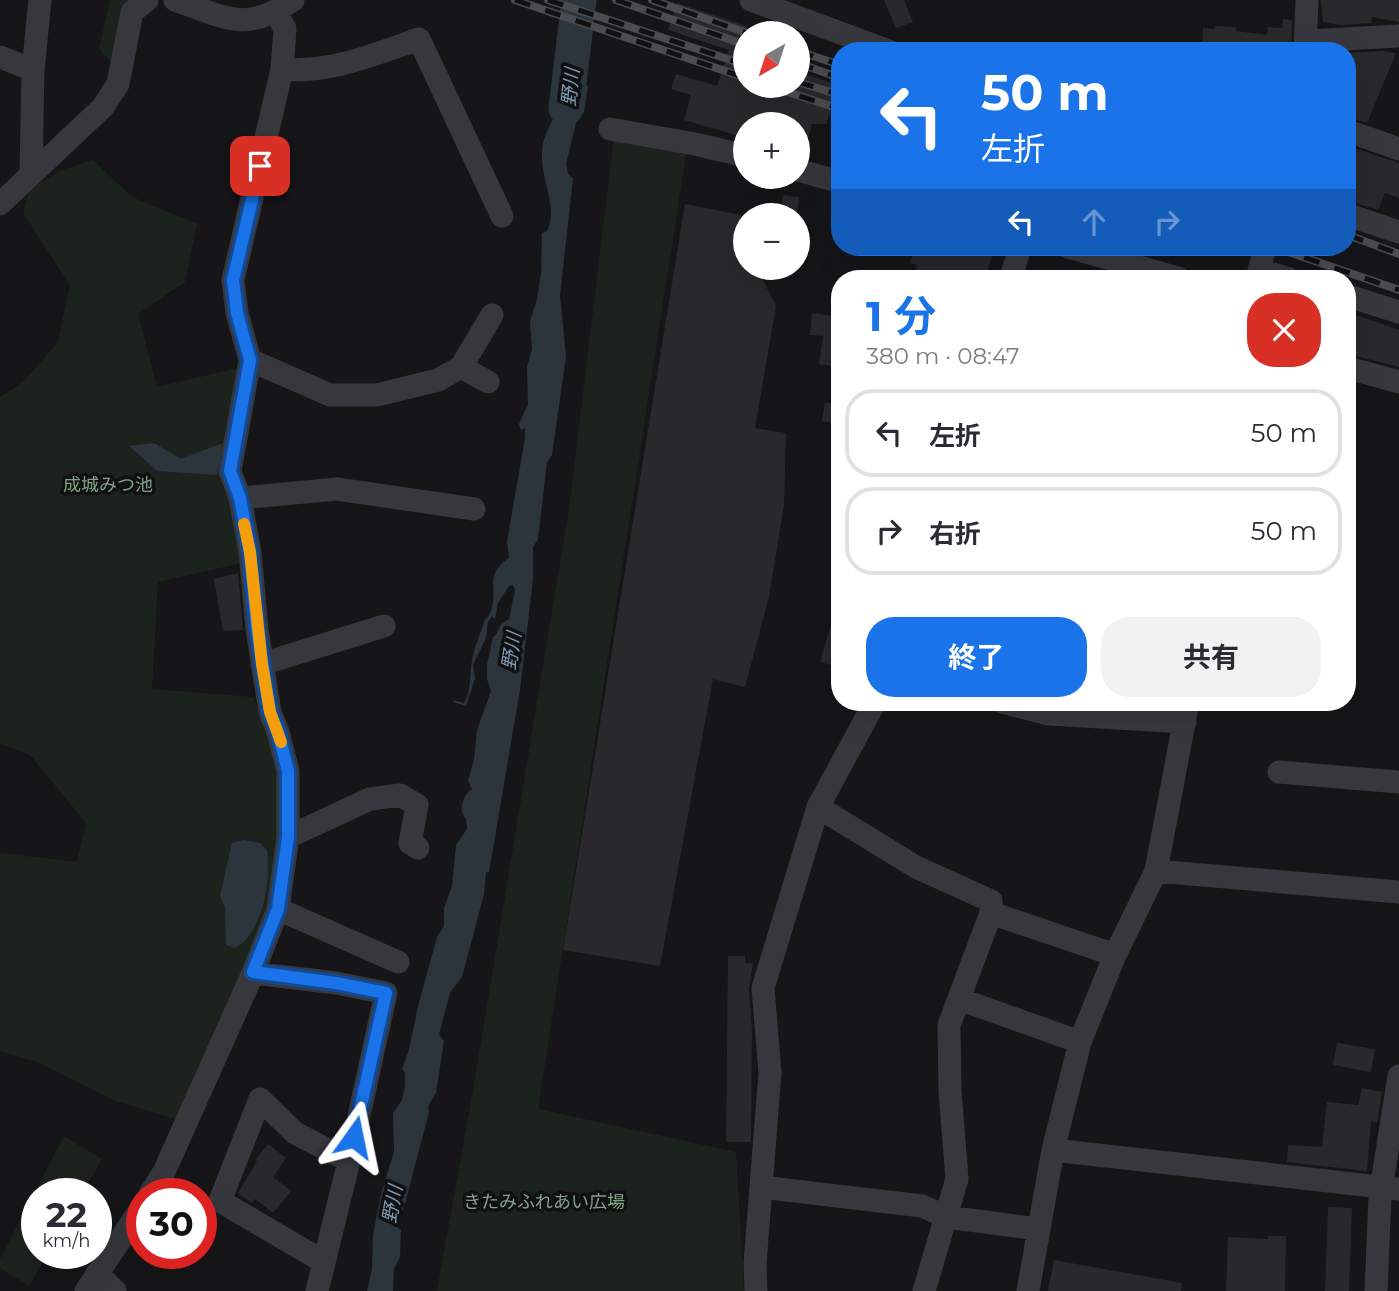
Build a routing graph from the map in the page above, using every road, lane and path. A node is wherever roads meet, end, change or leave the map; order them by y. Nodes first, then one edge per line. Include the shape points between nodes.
1 (40, 0) edge
2 (147, 0) edge
3 (175, 0) edge
4 (751, 0) edge
5 (1307, 0) edge
6 (285, 6) edge
7 (780, 6) edge
8 (1399, 36) edge
9 (867, 42) edge
10 (1306, 42) edge
11 (1343, 42) edge
12 (0, 57) edge
13 (282, 69) junction
14 (33, 70) junction
15 (610, 129) dead end
16 (1356, 134) edge
17 (1399, 149) edge
18 (733, 153) edge
19 (31, 173) junction
20 (810, 173) edge
21 (831, 179) edge
22 (0, 204) edge
23 (502, 216) dead end
24 (1356, 218) edge
25 (1399, 232) edge
26 (1100, 256) edge
27 (1150, 270) edge
28 (1356, 299) edge
29 (1399, 312) edge
30 (492, 315) dead end
31 (250, 360) junction
32 (461, 367) junction
33 (1356, 370) edge
34 (488, 382) dead end
35 (1399, 382) edge
36 (240, 498) junction
37 (474, 509) dead end
38 (383, 626) dead end
39 (262, 664) junction
40 (870, 711) edge
41 (1037, 711) edge
42 (1187, 712) edge
43 (1279, 772) dead end
44 (1399, 782) edge
45 (818, 807) junction
46 (288, 837) junction
47 (418, 848) dead end
48 (1156, 871) junction
49 (1399, 892) edge
50 (278, 909) junction
51 (991, 913) junction
52 (1115, 955) junction
53 (398, 962) dead end
54 (253, 972) junction
55 (959, 999) junction
56 (1080, 1042) junction
57 (1399, 1076) edge
58 (1053, 1150) junction
59 (349, 1161) junction
60 (160, 1178) edge
61 (761, 1187) junction
62 (1390, 1188) edge
63 (947, 1217) junction
64 (1038, 1229) junction
65 (126, 1231) edge
66 (324, 1262) junction
67 (92, 1282) edge
68 (115, 1291) edge
69 (317, 1291) edge
70 (756, 1291) edge
71 (924, 1291) edge
72 (1028, 1291) edge
73 (1376, 1291) edge

1 - 14 street
2 - 19 street via 132,12 118,84 103,107
3 - 6 street via 236,21 260,18
4 - 7 street
5 - 10 street
6 - 13 street
7 - 9 street
8 - 11 street
12 - 14 street
13 - 23 street via 303,71 352,62 419,39
13 - 31 street via 233,280
14 - 19 street
15 - 18 street
16 - 17 street
19 - 22 street
20 - 21 street
24 - 25 street
26 - 27 street
28 - 29 street
30 - 32 street
31 - 32 street via 330,395 377,395 438,380
31 - 36 street via 230,471
32 - 34 street
33 - 35 street
36 - 37 street via 337,489
36 - 39 street
38 - 39 street
39 - 46 street via 270,712 288,771
40 - 45 street
41 - 42 street
42 - 48 street
43 - 44 street
45 - 51 street via 916,867 991,901
45 - 61 street via 763,988 770,1073
46 - 47 street via 370,799 400,795 417,804 410,843
46 - 50 street
48 - 49 street
48 - 52 street
50 - 53 street
50 - 54 street
51 - 52 street
51 - 55 street
52 - 56 street
54 - 59 street via 386,993
54 - 60 street
55 - 56 street
55 - 63 street via 949,1025 957,1180
56 - 58 street
57 - 62 street
58 - 62 street
58 - 64 street
59 - 66 street
59 - 66 street via 295,1133 260,1099 220,1201
61 - 63 street via 922,1206
61 - 70 street
62 - 73 street
63 - 64 street
63 - 71 street
64 - 72 street
65 - 67 street
66 - 69 street
67 - 68 street

